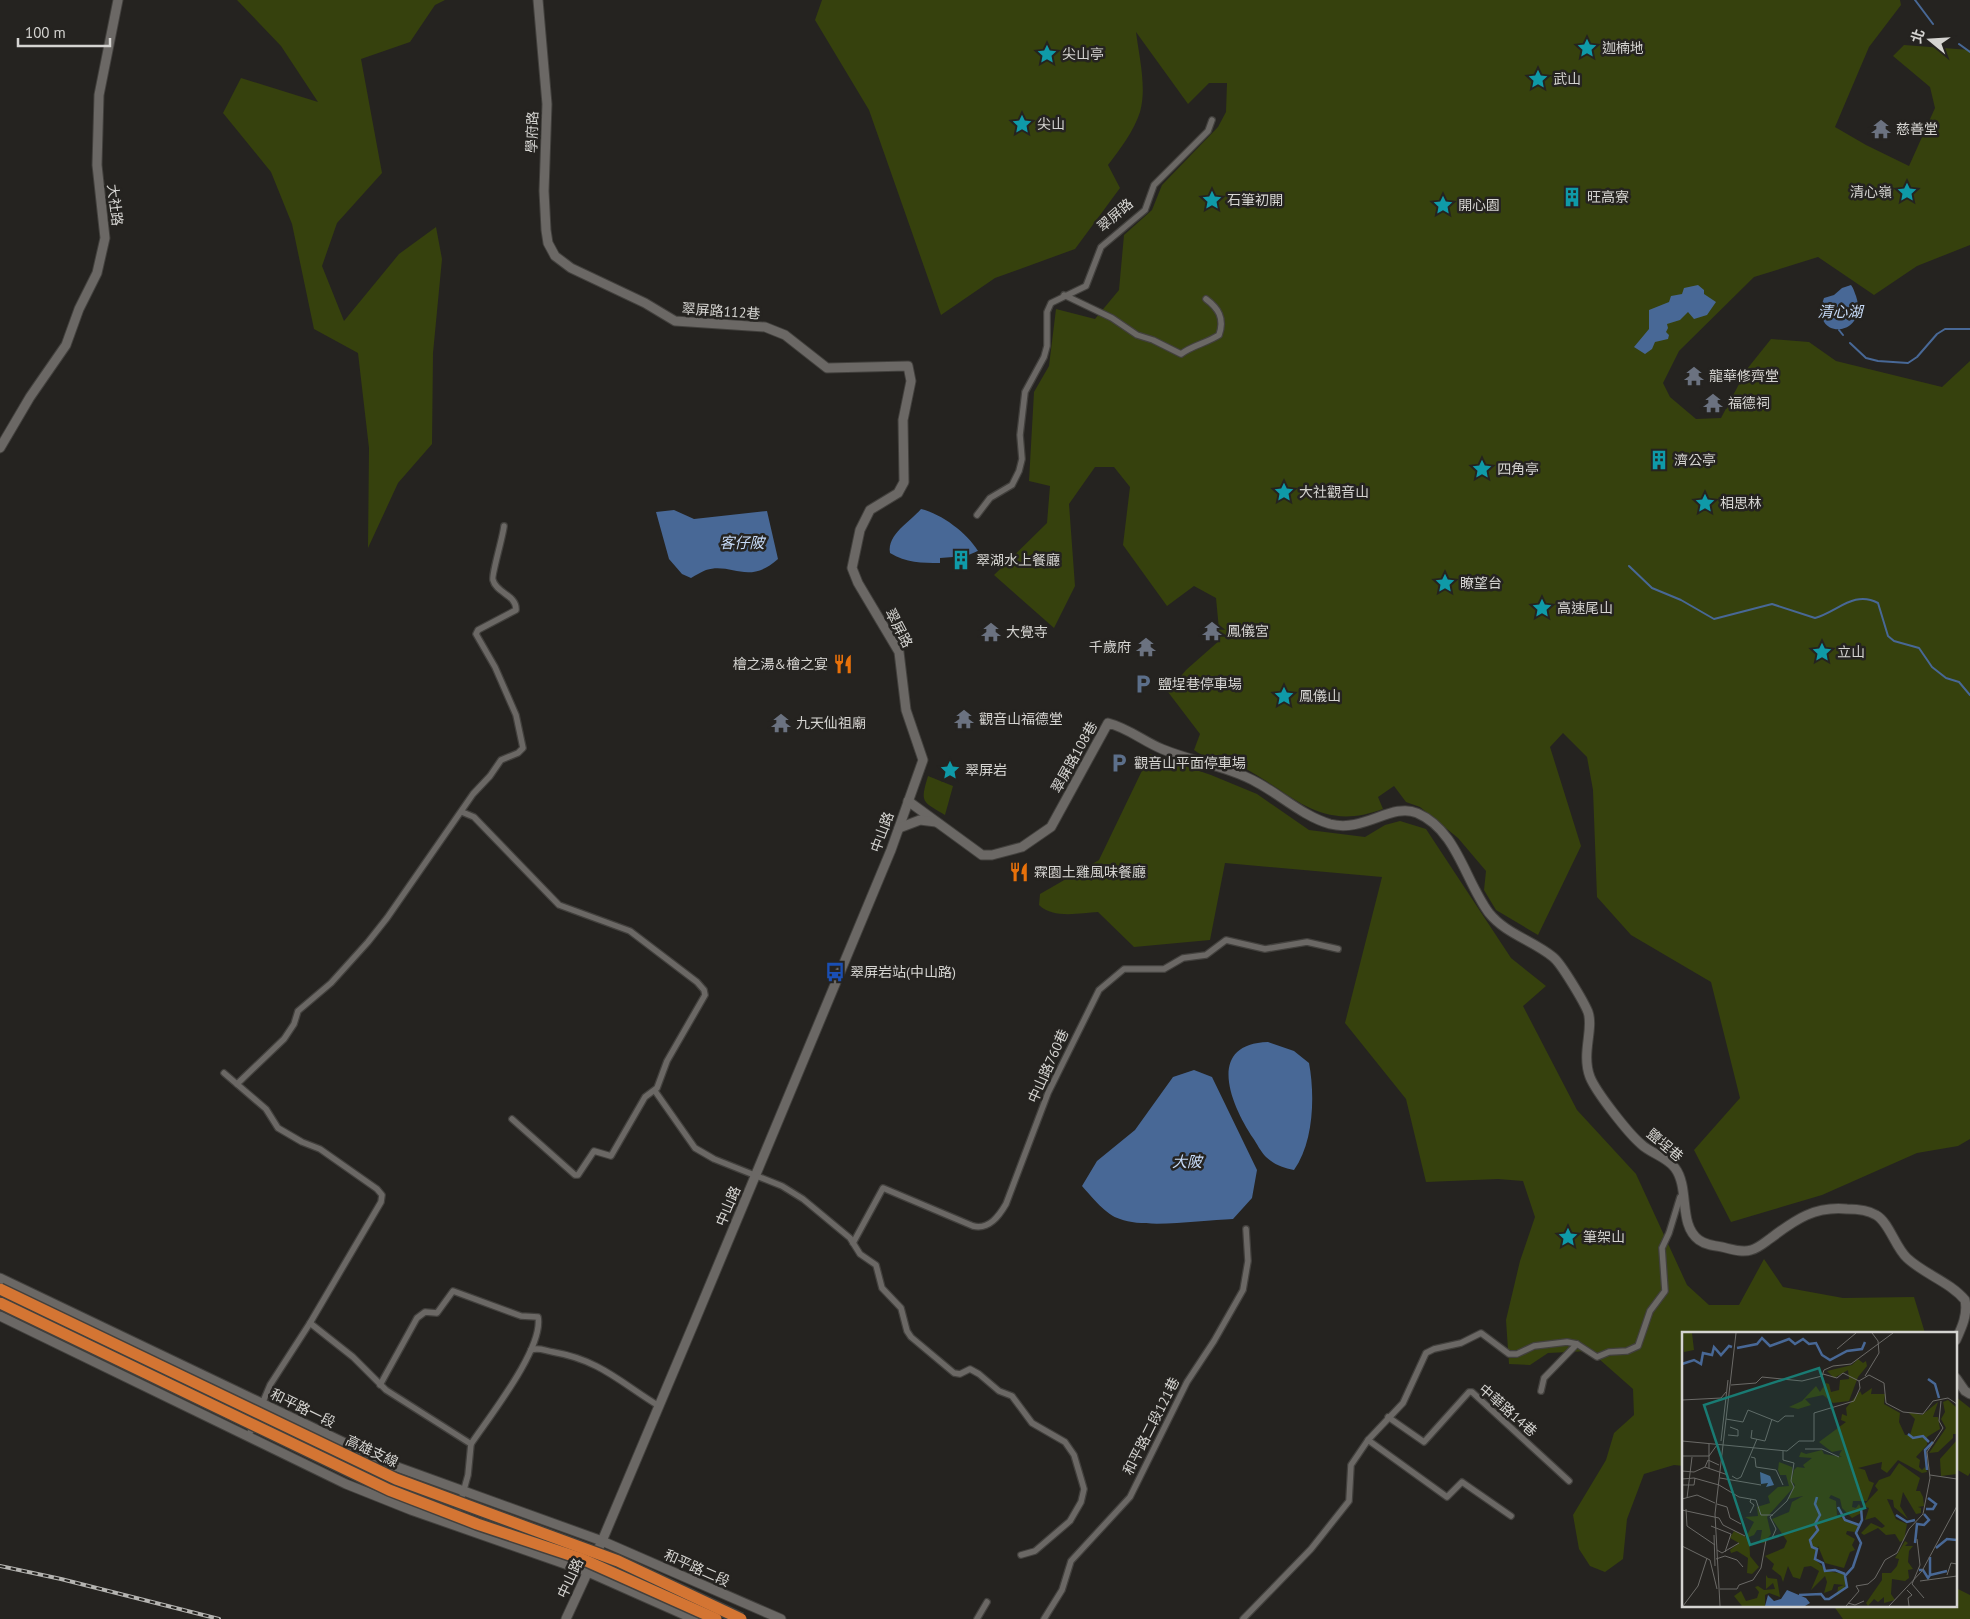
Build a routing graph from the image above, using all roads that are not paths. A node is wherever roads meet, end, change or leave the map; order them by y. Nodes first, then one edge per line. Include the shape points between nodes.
1 (118, 0) edge
2 (538, 0) edge
3 (1212, 120) dead end
4 (560, 262) joint
5 (1064, 295) junction
6 (1206, 299) dead end
7 (0, 448) edge
8 (902, 489) joint
9 (977, 515) dead end
10 (504, 526) dead end
11 (908, 800) junction
12 (462, 812) junction
13 (938, 822) junction
14 (1369, 822) joint
15 (899, 828) junction
16 (1338, 949) dead end
17 (224, 1073) dead end
18 (237, 1084) junction
19 (655, 1090) junction
20 (512, 1119) dead end
21 (756, 1175) junction
22 (1685, 1198) junction
23 (1246, 1229) dead end
24 (853, 1243) junction
25 (0, 1278) edge
26 (0, 1289) edge
27 (0, 1303) edge
28 (0, 1316) edge
29 (310, 1323) junction
30 (1958, 1336) edge
31 (1577, 1344) junction
32 (531, 1350) junction
33 (1958, 1381) edge
34 (380, 1385) junction
35 (1541, 1391) dead end
36 (1970, 1394) edge
37 (262, 1403) junction
38 (659, 1406) junction
39 (1388, 1417) junction
40 (249, 1436) junction
41 (1368, 1440) junction
42 (471, 1444) junction
43 (1569, 1481) dead end
44 (463, 1491) junction
45 (1511, 1516) dead end
46 (454, 1524) junction
47 (602, 1541) junction
48 (504, 1543) junction
49 (1021, 1555) dead end
50 (594, 1558) junction
51 (669, 1571) junction
52 (588, 1572) junction
53 (987, 1602) dead end
54 (566, 1619) edge
55 (694, 1619) edge
56 (716, 1619) edge
57 (741, 1619) edge
58 (782, 1619) edge
59 (978, 1619) edge
60 (1044, 1619) edge
61 (1243, 1619) edge

1 - 7 street, 大社路 via 99,95 97,165 105,238 97,273 66,345
2 - 4 street, 學府路 via 547,104 546,230 550,250
3 - 5 street, 翠屏路 via 1208,131 1154,185 1145,210 1100,247 1086,286
4 - 8 street, 翠屏路112巷 via 644,303 675,322 738,324 777,331 827,368 908,366 911,381 903,420
5 - 6 street via 1181,354 1219,335 1220,315
5 - 9 street, 翠屏路 via 1052,303 1047,312 1044,357 1025,392 1020,435 1022,458 1017,475 1012,485 990,498
8 - 11 street, 翠屏路 via 870,510 860,530 852,568 900,659 906,710 922,755
10 - 12 street via 492,579 514,601 516,610 476,634 516,715 523,748 501,760
11 - 13 street, 翠屏路108巷
11 - 15 street, 中山路
12 - 18 street via 368,942 331,983 298,1011 284,1039
12 - 19 street via 474,817 559,905 630,930 704,990 704,999 667,1061
13 - 14 street, 翠屏路108巷 via 982,855 1022,847 1051,827 1108,723 1185,758 1227,769 1254,781 1308,815 1331,824 1350,827
13 - 15 street via 920,820
14 - 22 street, 鹽埕巷 via 1406,810 1418,813 1436,826 1454,846 1479,898 1491,915 1508,930 1560,963 1588,1012 1586,1058 1592,1082 1640,1143 1674,1166
15 - 21 street, 中山路
16 - 24 street, 中山路760巷 via 1307,942 1260,948 1226,940 1206,955 1182,958 1164,969 1131,968 1118,972 1099,990 1090,1006 1048,1093 1006,1204 996,1219 984,1227 974,1226 883,1188
17 - 18 street
18 - 29 street via 266,1110 278,1128 320,1149 382,1195 381,1202
19 - 20 street via 645,1097 614,1154 608,1156 594,1151 578,1175
19 - 21 street via 695,1148
21 - 24 street via 803,1198
21 - 38 street, 中山路
22 - 30 street, 鹽埕巷 via 1689,1226 1697,1238 1709,1244 1745,1251 1755,1249 1814,1210 1839,1208 1874,1214 1883,1221 1906,1257 1965,1300 1967,1307
22 - 31 street via 1680,1197 1662,1248 1665,1291 1650,1311 1638,1346 1597,1356
23 - 60 street, 和平路二段121巷 via 1248,1261 1244,1290 1187,1382 1130,1497 1075,1555 1062,1590
24 - 49 street via 860,1254 876,1265 882,1288 901,1308 907,1331 912,1337 954,1373 974,1370 999,1391 1012,1396 1032,1423 1065,1442 1074,1455 1084,1489 1082,1502 1070,1521 1035,1552
25 - 37 street, 和平路一段
26 - 57 highway, 高雄支線, bridge via 396,1479 618,1561
27 - 56 highway, 高雄支線, bridge via 389,1490 582,1559
28 - 40 street
29 - 34 street via 353,1357
29 - 37 street via 279,1369
31 - 35 street via 1544,1378
31 - 39 street via 1552,1343 1509,1354 1481,1334 1461,1343 1430,1350 1423,1358 1403,1403
32 - 34 street via 538,1317 520,1316 453,1291 437,1313 425,1312 417,1318
32 - 38 street via 539,1348 571,1355 600,1367
32 - 42 street
33 - 36 street
34 - 42 street
37 - 40 street
37 - 44 street, 和平路一段 via 389,1464
38 - 47 street, 中山路
39 - 41 street
39 - 43 street, 中華路14巷 via 1424,1442 1472,1392
40 - 46 street via 346,1484
41 - 45 street via 1447,1497 1462,1482
41 - 61 street via 1351,1465 1349,1501 1310,1549
42 - 44 street via 471,1462
44 - 46 street
44 - 47 street, 和平路一段
46 - 48 street
47 - 50 street, 中山路
47 - 51 street, 和平路二段
48 - 50 street via 530,1535
48 - 52 street
50 - 51 street via 640,1575
50 - 52 street, 中山路
51 - 58 street, 和平路二段
52 - 54 street, 中山路
52 - 55 street
53 - 59 street

